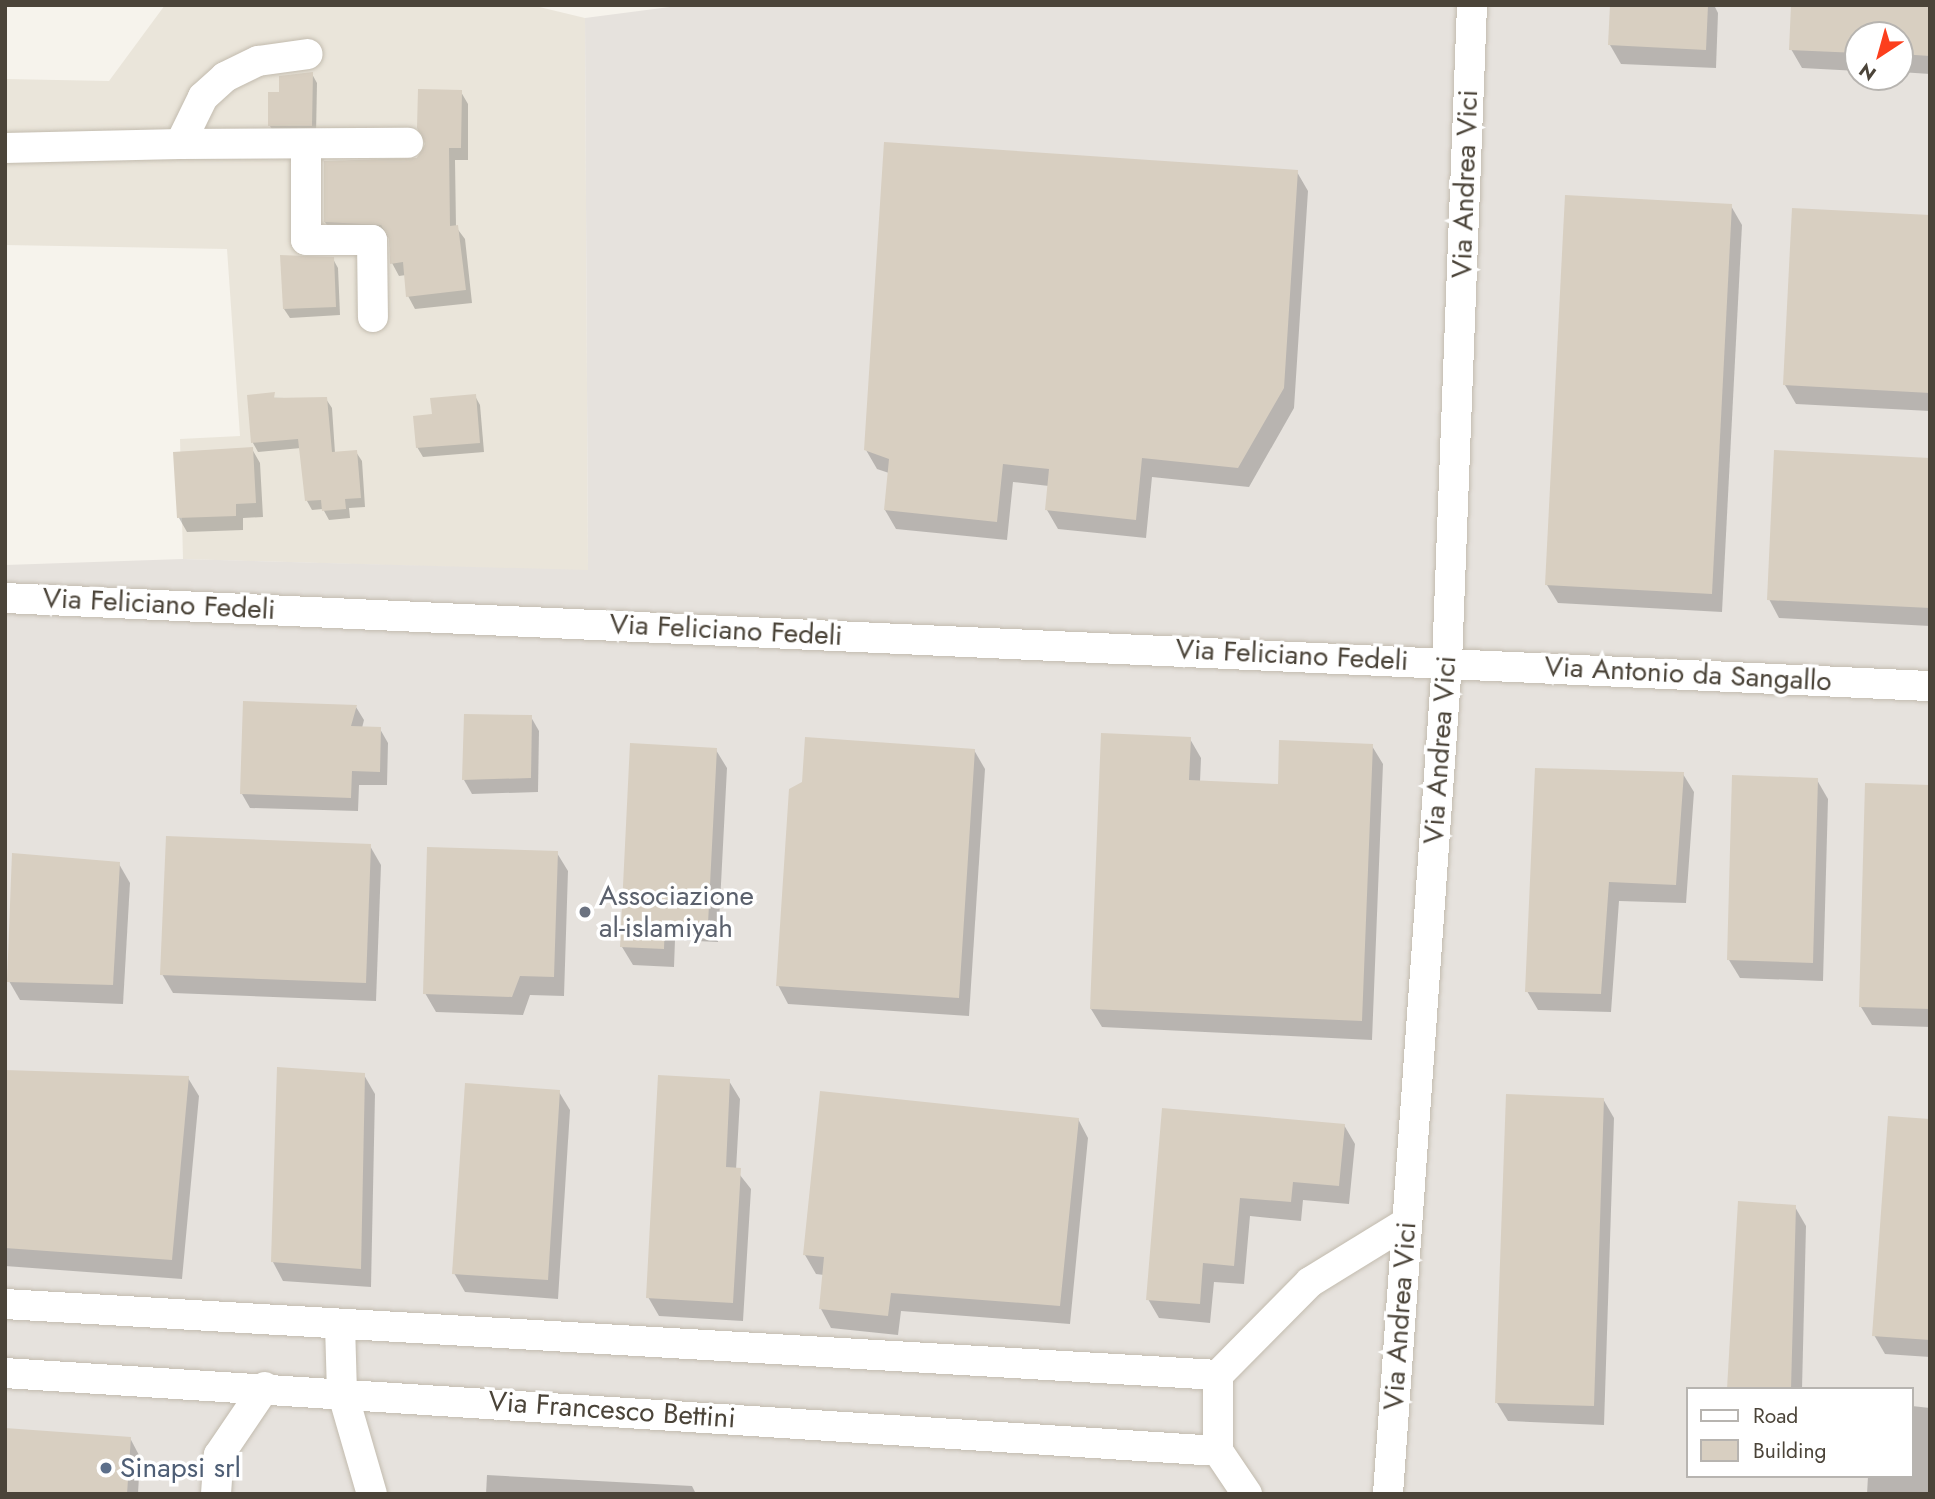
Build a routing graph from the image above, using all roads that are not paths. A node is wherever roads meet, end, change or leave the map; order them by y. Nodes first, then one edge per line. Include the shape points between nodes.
1 (1472, 5) edge
2 (308, 54) dead end
3 (408, 143) dead end
4 (180, 144) junction
5 (306, 144) junction
6 (5, 148) edge
7 (373, 317) dead end
8 (5, 598) edge
9 (1447, 662) junction
10 (1930, 686) edge
11 (1406, 1223) junction
12 (5, 1304) edge
13 (340, 1325) junction
14 (5, 1373) edge
15 (1218, 1375) junction
16 (265, 1387) junction
17 (342, 1391) junction
18 (1218, 1451) junction
19 (216, 1494) edge
20 (372, 1494) edge
21 (1247, 1494) edge
22 (1388, 1494) edge

1 - 9 street, Via Andrea Vici
2 - 4 street via 258,61 225,77 203,97
3 - 5 street
4 - 5 street
4 - 6 street
5 - 7 street via 306,240 372,240
8 - 9 street, Via Feliciano Fedeli
9 - 10 street, Via Antonio da Sangallo
9 - 11 street, Via Andrea Vici
11 - 15 street via 1310,1282
11 - 22 street, Via Andrea Vici
12 - 13 street
13 - 15 street
13 - 17 street
14 - 16 street, Via Francesco Bettini
15 - 18 street
16 - 17 street, Via Francesco Bettini
16 - 19 street via 219,1455
17 - 18 street, Via Francesco Bettini
17 - 20 street
18 - 21 street

